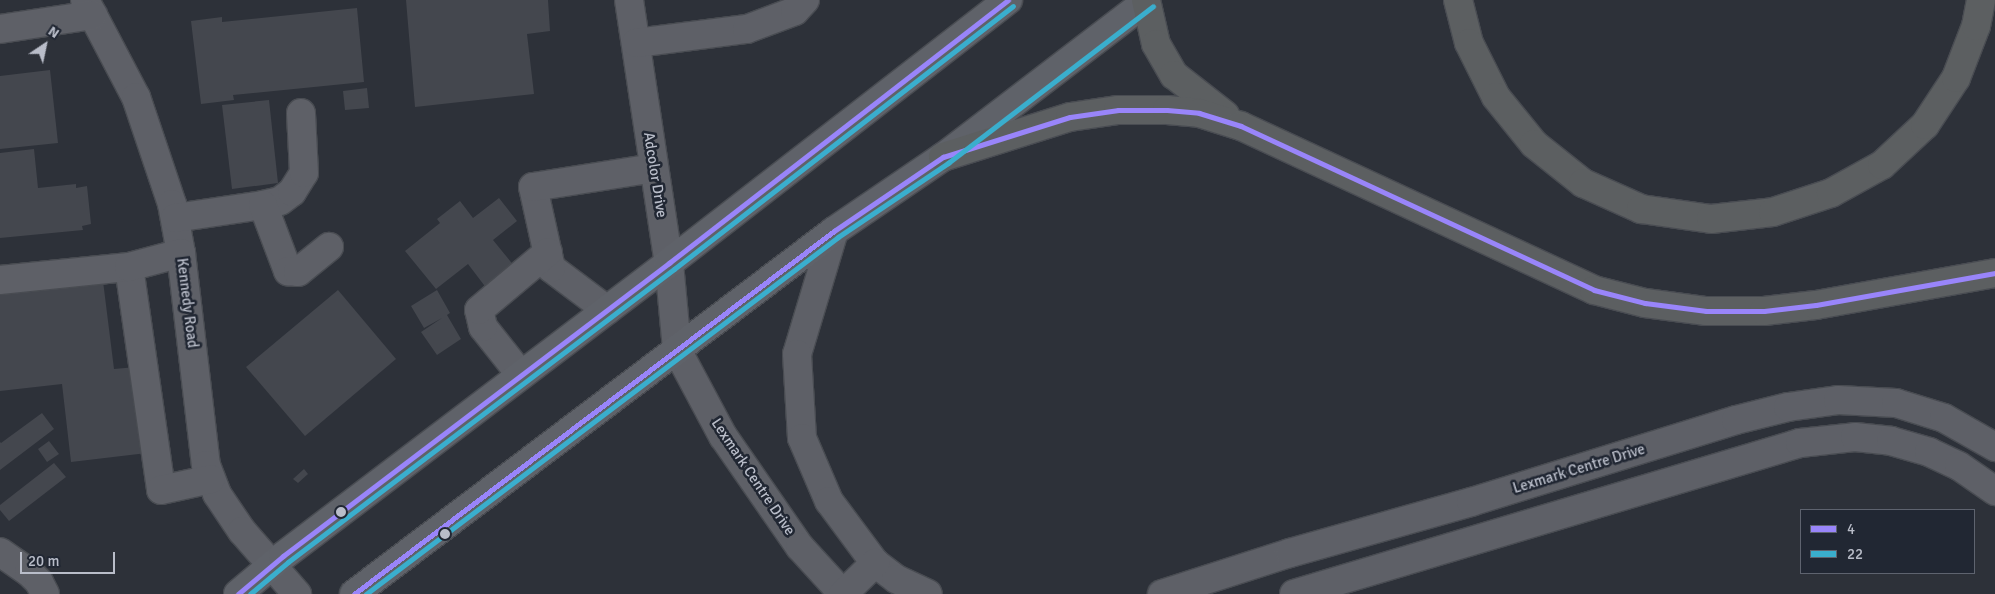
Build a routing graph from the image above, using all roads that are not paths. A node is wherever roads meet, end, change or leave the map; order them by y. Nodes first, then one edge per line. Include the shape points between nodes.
1 (629, 0) edge
2 (805, 0) edge
3 (1008, 0) edge
4 (1146, 0) edge
5 (1458, 0) edge
6 (1981, 0) edge
7 (89, 7) edge
8 (0, 29) edge
9 (636, 43) junction
10 (301, 113) dead end
11 (1241, 126) junction
12 (943, 157) junction
13 (654, 168) junction
14 (263, 205) junction
15 (175, 218) junction
16 (834, 231) junction
17 (329, 247) dead end
18 (548, 252) junction
19 (181, 253) junction
20 (669, 263) junction
21 (129, 267) junction
22 (1995, 273) edge
23 (0, 280) edge
24 (607, 310) junction
25 (677, 350) junction
26 (521, 375) junction
27 (1995, 446) edge
28 (212, 479) junction
29 (1995, 491) edge
30 (0, 552) edge
31 (874, 563) junction
32 (272, 566) junction
33 (45, 594) edge
34 (238, 594) edge
35 (297, 594) edge
36 (354, 594) edge
37 (843, 594) edge
38 (928, 594) edge
39 (1162, 594) edge
40 (1294, 594) edge

1 - 9 street, Adcolor Drive
2 - 9 street via 794,11 747,29
3 - 20 main road
4 - 11 highway via 1156,44 1174,75
4 - 12 main road
5 - 6 highway via 1469,43 1496,97 1534,144 1582,183 1641,209 1711,219 1774,212 1831,193 1882,165 1925,125 1956,78 1976,26
7 - 8 street
7 - 15 street, Kennedy Road via 136,97 158,156
9 - 13 street, Adcolor Drive
10 - 14 street via 304,173 292,192 280,201
11 - 12 highway via 1199,113 1118,110 1070,117
11 - 22 highway via 1594,290 1646,303 1706,311 1764,311 1816,306
12 - 16 main road
13 - 18 street via 533,187
13 - 20 street, Adcolor Drive
14 - 15 street
14 - 17 street via 288,271 298,272
15 - 19 street, Kennedy Road
16 - 25 main road
16 - 31 street via 797,354 802,438 829,501
18 - 24 street via 551,268
18 - 26 street via 479,310 483,327
19 - 21 street
19 - 28 street, Kennedy Road via 206,465
20 - 24 main road
20 - 25 street, Adcolor Drive
21 - 23 street
21 - 28 street via 161,490
24 - 26 main road
25 - 36 main road
25 - 37 street, Lexmark Centre Drive via 722,436 800,547
26 - 32 main road
27 - 39 street, Lexmark Centre Drive via 1944,418 1896,403 1838,400 1788,407 1290,553
28 - 32 street, Kennedy Road via 217,494 242,532
29 - 40 street via 1959,466 1930,452 1891,441 1855,437 1800,443
30 - 33 street via 29,572
31 - 37 street
31 - 38 street via 896,579
32 - 34 main road
32 - 35 street, Kennedy Road

